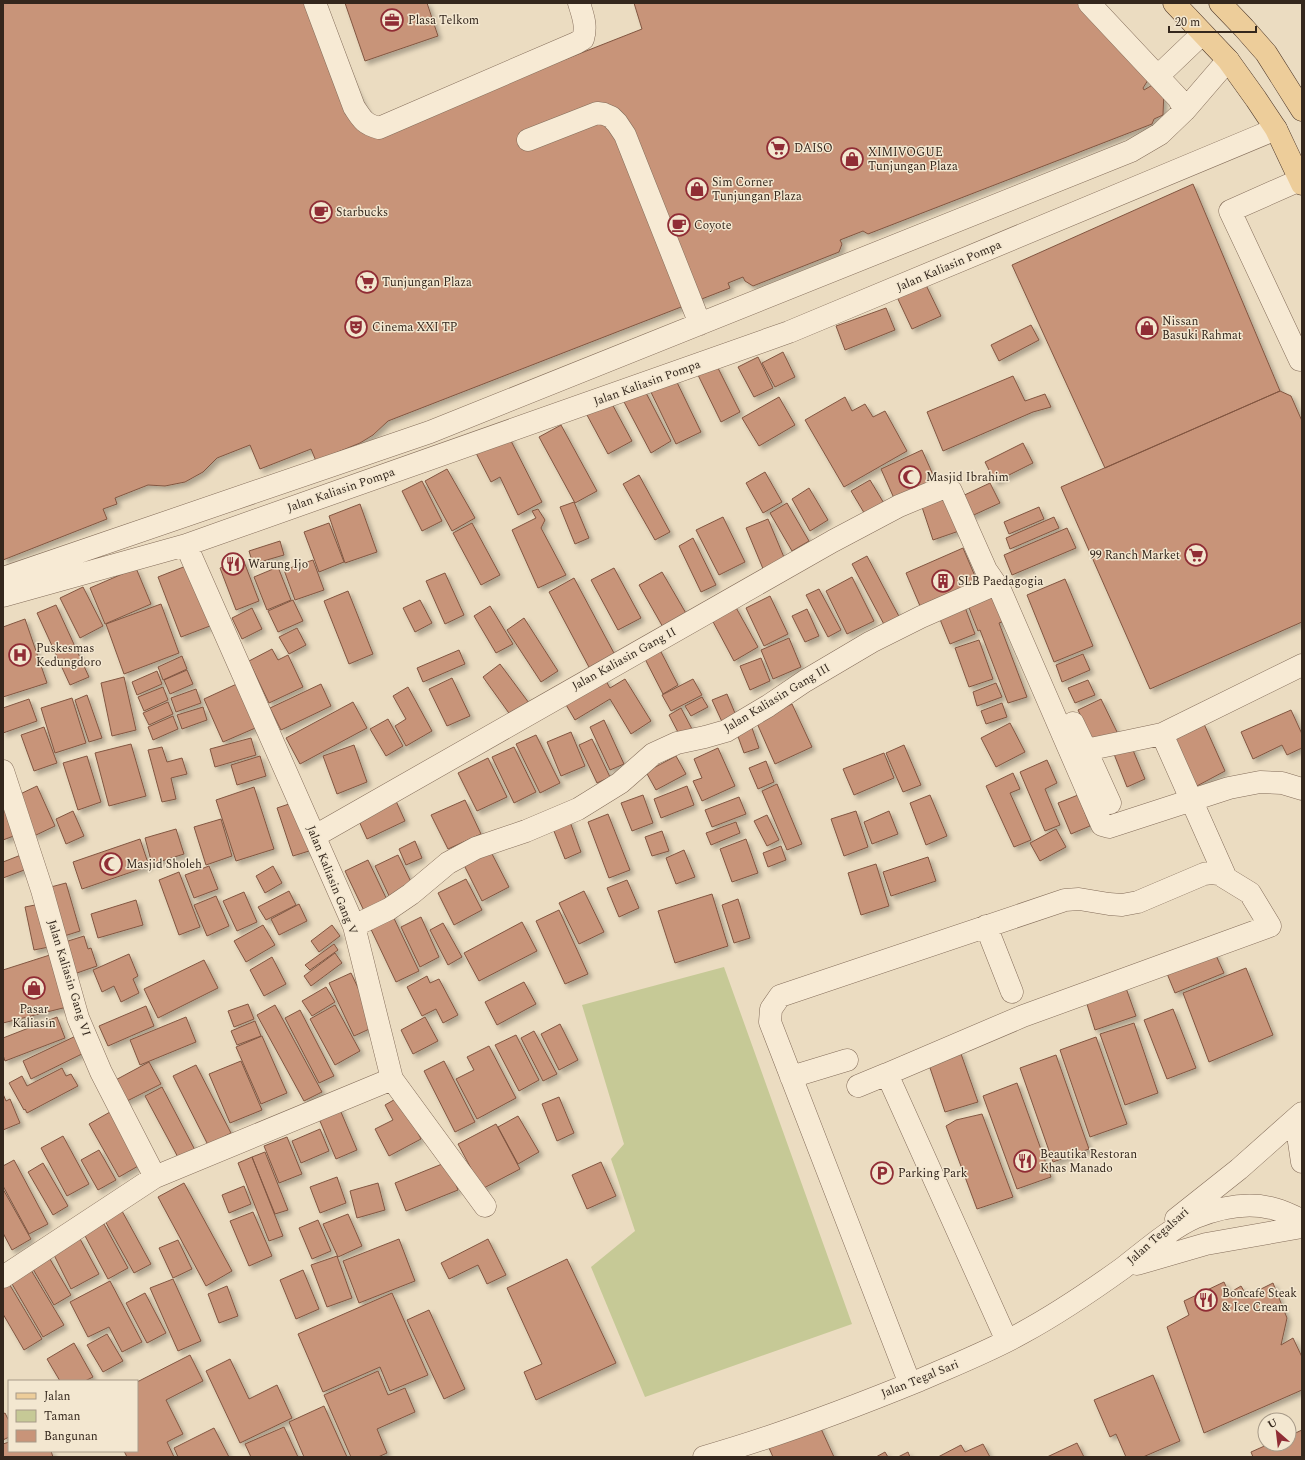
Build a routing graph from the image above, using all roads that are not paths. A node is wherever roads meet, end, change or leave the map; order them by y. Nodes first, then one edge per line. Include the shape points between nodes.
1 (316, 3) edge
2 (579, 3) edge
3 (1089, 3) edge
4 (1174, 3) edge
5 (1220, 3) edge
6 (1202, 34) junction
7 (1228, 60) junction
8 (1158, 76) junction
9 (1302, 108) edge
10 (1185, 110) junction
11 (1276, 129) junction
12 (528, 140) dead end
13 (1301, 182) edge
14 (700, 324) junction
15 (1300, 360) dead end
16 (186, 545) junction
17 (3, 578) edge
18 (996, 584) junction
19 (3, 596) edge
20 (1023, 615) dead end
21 (1302, 665) edge
22 (1162, 734) junction
23 (1086, 750) junction
24 (3, 771) edge
25 (1302, 789) edge
26 (7, 793) edge
27 (1192, 800) junction
28 (1110, 803) dead end
29 (315, 836) junction
30 (1226, 878) junction
31 (354, 926) junction
32 (986, 926) junction
33 (1012, 992) dead end
34 (847, 1060) dead end
35 (886, 1074) junction
36 (791, 1077) junction
37 (392, 1080) junction
38 (858, 1086) dead end
39 (1300, 1115) edge
40 (1302, 1162) edge
41 (155, 1177) junction
42 (485, 1206) dead end
43 (1302, 1220) edge
44 (1302, 1227) edge
45 (1271, 1233) junction
46 (1302, 1245) edge
47 (1120, 1270) junction
48 (3, 1277) edge
49 (1007, 1341) junction
50 (910, 1384) junction
51 (704, 1457) edge

1 - 2 street via 354,107 363,121 379,128 576,44 583,39 586,32
3 - 8 street
4 - 6 main road
5 - 9 main road via 1266,53
6 - 7 main road
6 - 8 street
7 - 10 street
7 - 11 main road
8 - 10 street
10 - 14 street via 1160,134 1131,151
11 - 13 main road
11 - 16 street, Jalan Kaliasin Pompa via 789,332
12 - 14 street via 597,113 604,114 617,123 625,135
13 - 15 street via 1230,212
14 - 17 street via 430,432
16 - 19 street, Jalan Kaliasin Pompa
16 - 29 street, Jalan Kaliasin Gang V
18 - 27 street via 1102,825 1109,827
18 - 29 street, Jalan Kaliasin Gang II via 986,570 951,491 945,487 899,506 833,541
18 - 31 street, Jalan Kaliasin Gang III via 871,642 726,731 677,743 653,754 620,783 578,809 476,848 434,874 389,909
20 - 23 street
21 - 22 street
22 - 23 street
22 - 27 street
23 - 28 street
24 - 26 street, Jalan Kaliasin Gang VI
25 - 27 street via 1282,783 1260,782 1229,788
26 - 41 street, Jalan Kaliasin Gang VI via 42,890 78,1018 101,1072
27 - 30 street
29 - 31 street, Jalan Kaliasin Gang V
30 - 32 street via 1219,874 1204,874 1138,902 1109,904 1079,899 1065,900
30 - 35 street via 1250,893 1270,926 1023,1016
31 - 37 street, Jalan Kaliasin Gang V
32 - 33 street
32 - 36 street via 780,996 770,1009 770,1022
34 - 36 street
35 - 38 street
35 - 49 street
36 - 50 street
37 - 41 street
37 - 42 street, Jalan Kaliasin Gang V
39 - 40 street via 1298,1135
39 - 47 street, Jalan Tegalsari
41 - 48 street
43 - 47 street via 1272,1208 1227,1208 1196,1218 1172,1231
44 - 45 street, Jalan Tegalsari
45 - 46 street
45 - 47 street, Jalan Tegalsari via 1206,1244
47 - 49 street, Jalan Tegal Sari via 1062,1309
49 - 50 street, Jalan Tegal Sari
50 - 51 street, Jalan Tegal Sari via 830,1416

